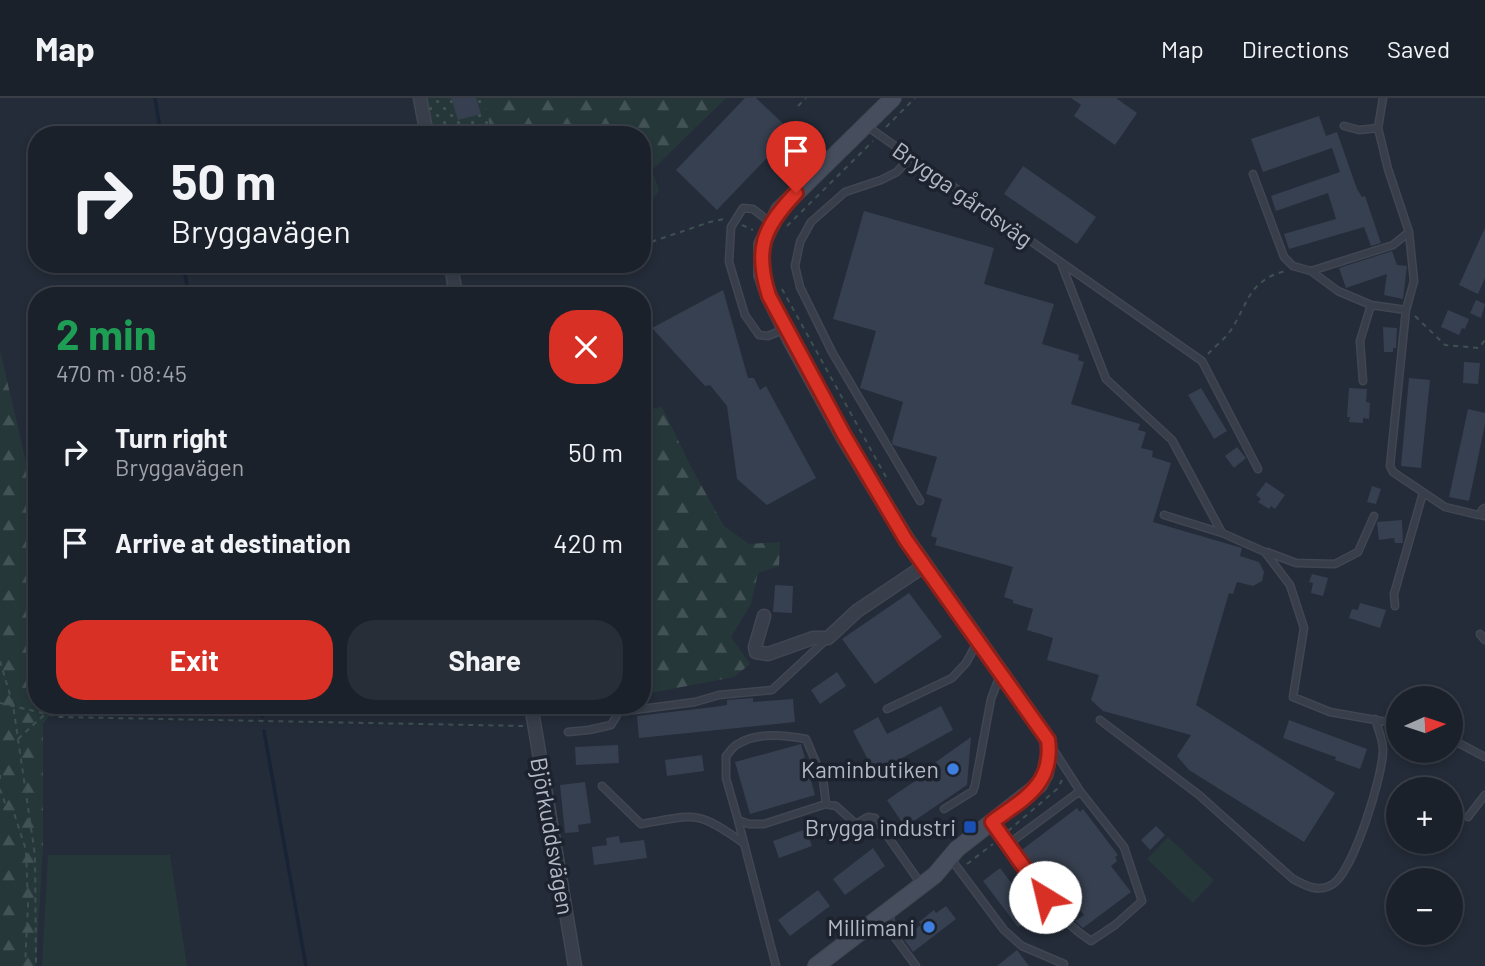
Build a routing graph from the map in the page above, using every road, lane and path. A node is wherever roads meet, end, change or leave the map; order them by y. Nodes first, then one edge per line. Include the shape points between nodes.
1 (421, 98) edge
2 (893, 98) edge
3 (1383, 98) edge
4 (806, 99) edge
5 (798, 106) dead end
6 (866, 125) junction
7 (426, 126) edge
8 (1344, 126) dead end
9 (1378, 128) junction
10 (910, 157) junction
11 (1253, 174) dead end
12 (735, 222) junction
13 (768, 229) junction
14 (1409, 232) junction
15 (651, 243) edge
16 (1060, 262) junction
17 (1303, 269) junction
18 (1311, 271) junction
19 (1371, 305) junction
20 (1406, 310) junction
21 (785, 328) junction
22 (1485, 340) edge
23 (1202, 360) junction
24 (1363, 381) dead end
25 (1258, 469) dead end
26 (1423, 493) junction
27 (920, 501) dead end
28 (1485, 513) edge
29 (1164, 515) dead end
30 (1374, 516) dead end
31 (1222, 533) junction
32 (1265, 552) junction
33 (924, 565) junction
34 (1395, 606) dead end
35 (764, 616) dead end
36 (828, 638) junction
37 (978, 641) junction
38 (0, 661) edge
39 (1001, 673) junction
40 (0, 703) edge
41 (13, 705) junction
42 (651, 708) edge
43 (28, 709) edge
44 (887, 709) dead end
45 (45, 714) joint
46 (532, 714) edge
47 (618, 714) edge
48 (1375, 719) junction
49 (1100, 720) dead end
50 (1386, 721) edge
51 (534, 726) junction
52 (568, 732) dead end
53 (18, 739) junction
54 (1048, 740) junction
55 (1463, 745) edge
56 (1485, 757) edge
57 (602, 786) dead end
58 (0, 789) edge
59 (1080, 790) junction
60 (1485, 795) edge
61 (826, 803) junction
62 (944, 809) dead end
63 (1468, 817) dead end
64 (738, 820) junction
65 (992, 822) junction
66 (742, 842) junction
67 (1007, 845) junction
68 (950, 857) junction
69 (922, 885) junction
70 (890, 910) junction
71 (1064, 964) dead end
72 (25, 966) edge
73 (36, 966) edge
74 (575, 966) edge
75 (776, 966) edge
76 (816, 966) edge
77 (916, 966) edge

1 - 7 street
2 - 6 main road
3 - 9 lane
4 - 5 path
6 - 10 lane, Brygga gårdsväg
6 - 13 main road via 796,193
8 - 9 lane
9 - 14 lane
10 - 16 lane, Brygga gårdsväg
10 - 27 lane via 897,172 845,192 811,222 800,242 795,266 800,287 832,352
11 - 17 lane via 1284,257
12 - 13 path
12 - 13 lane via 743,208 753,209
12 - 15 path via 729,218 710,222
12 - 21 lane via 729,262 746,315 759,335
13 - 21 main road via 762,275
14 - 18 lane via 1394,245
14 - 20 lane via 1414,281
16 - 23 lane, Brygga gårdsväg
16 - 31 lane via 1106,379 1172,440
17 - 18 lane
17 - 23 path via 1274,274 1259,285 1246,298 1230,331
18 - 19 lane via 1338,291
19 - 20 lane
19 - 24 lane via 1360,341
20 - 22 path via 1445,345 1479,348
20 - 26 lane via 1390,466
21 - 33 main road
23 - 25 lane, Brygga gårdsväg
26 - 28 lane via 1451,509
26 - 34 lane via 1394,594
29 - 31 lane
30 - 32 lane via 1358,552 1335,564 1296,563
31 - 32 lane
32 - 48 lane via 1290,585 1304,628 1293,698 1330,712
33 - 36 street via 857,611
33 - 37 main road
35 - 36 street via 755,647 760,654
36 - 42 lane via 772,690
37 - 39 main road
37 - 44 lane via 951,678
38 - 41 path
39 - 54 main road
39 - 62 lane via 991,699 973,791
40 - 41 path
41 - 43 path
41 - 53 path
45 - 51 path
45 - 53 path
46 - 51 street, Björkuddsvägen
47 - 52 lane via 611,725
48 - 49 lane via 1383,764 1355,849 1341,876 1333,884 1315,889 1293,879 1199,795
48 - 50 lane
51 - 74 street, Björkuddsvägen
53 - 73 path via 35,855
54 - 59 lane
54 - 65 main road via 1048,763 1039,785
55 - 56 lane
57 - 66 lane via 641,824 706,818
58 - 72 path via 13,810 26,850
59 - 67 lane
59 - 67 lane via 1124,847 1142,901 1115,925 1091,941 1075,931 1057,915
60 - 63 lane
61 - 64 lane via 764,824
61 - 64 lane via 823,779 806,739 763,736 737,744 726,756 726,778
61 - 69 lane via 856,824 875,818
64 - 66 lane
65 - 67 lane
65 - 68 main road
66 - 75 lane
68 - 69 main road
68 - 71 lane via 1004,930 1022,946
69 - 70 main road
70 - 76 main road
70 - 77 lane via 891,932

